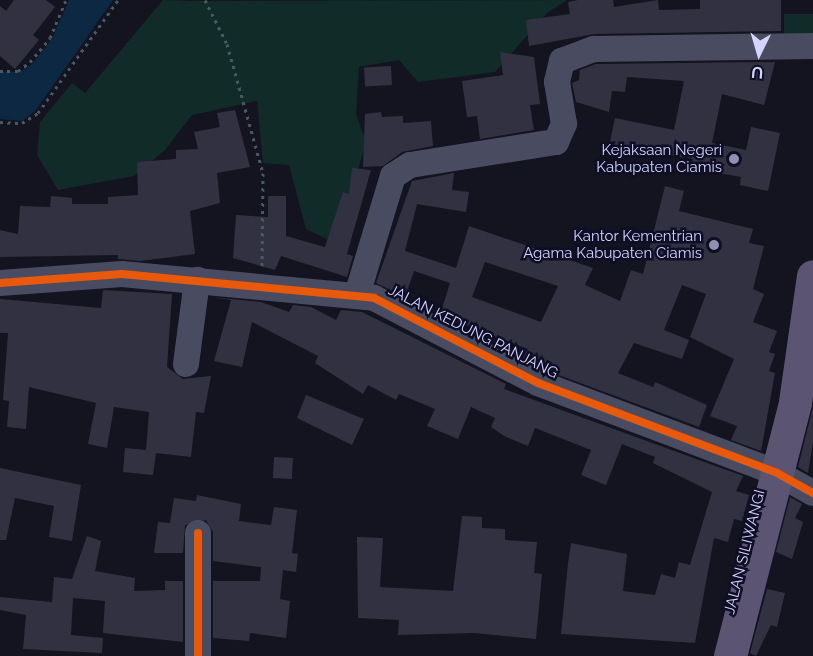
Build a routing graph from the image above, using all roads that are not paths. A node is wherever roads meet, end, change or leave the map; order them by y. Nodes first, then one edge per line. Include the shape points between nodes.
1 (813, 46) edge
2 (813, 276) edge
3 (197, 280) junction
4 (0, 282) edge
5 (357, 295) junction
6 (186, 364) dead end
7 (777, 473) junction
8 (813, 493) edge
9 (198, 533) dead end
10 (198, 656) edge
11 (730, 656) edge

1 - 5 street via 594,50 562,61 557,82 564,124 556,142 410,165 393,176
2 - 7 main road, JALAN SILIWANGI via 795,402
3 - 4 street, JALAN KEDUNG PANJANG via 94,274
3 - 5 street, JALAN KEDUNG PANJANG via 262,283
3 - 6 street
5 - 7 street, JALAN KEDUNG PANJANG via 413,316 538,383
7 - 8 street, JALAN KEDUNG PANJANG
7 - 11 main road, JALAN SILIWANGI
9 - 10 street

